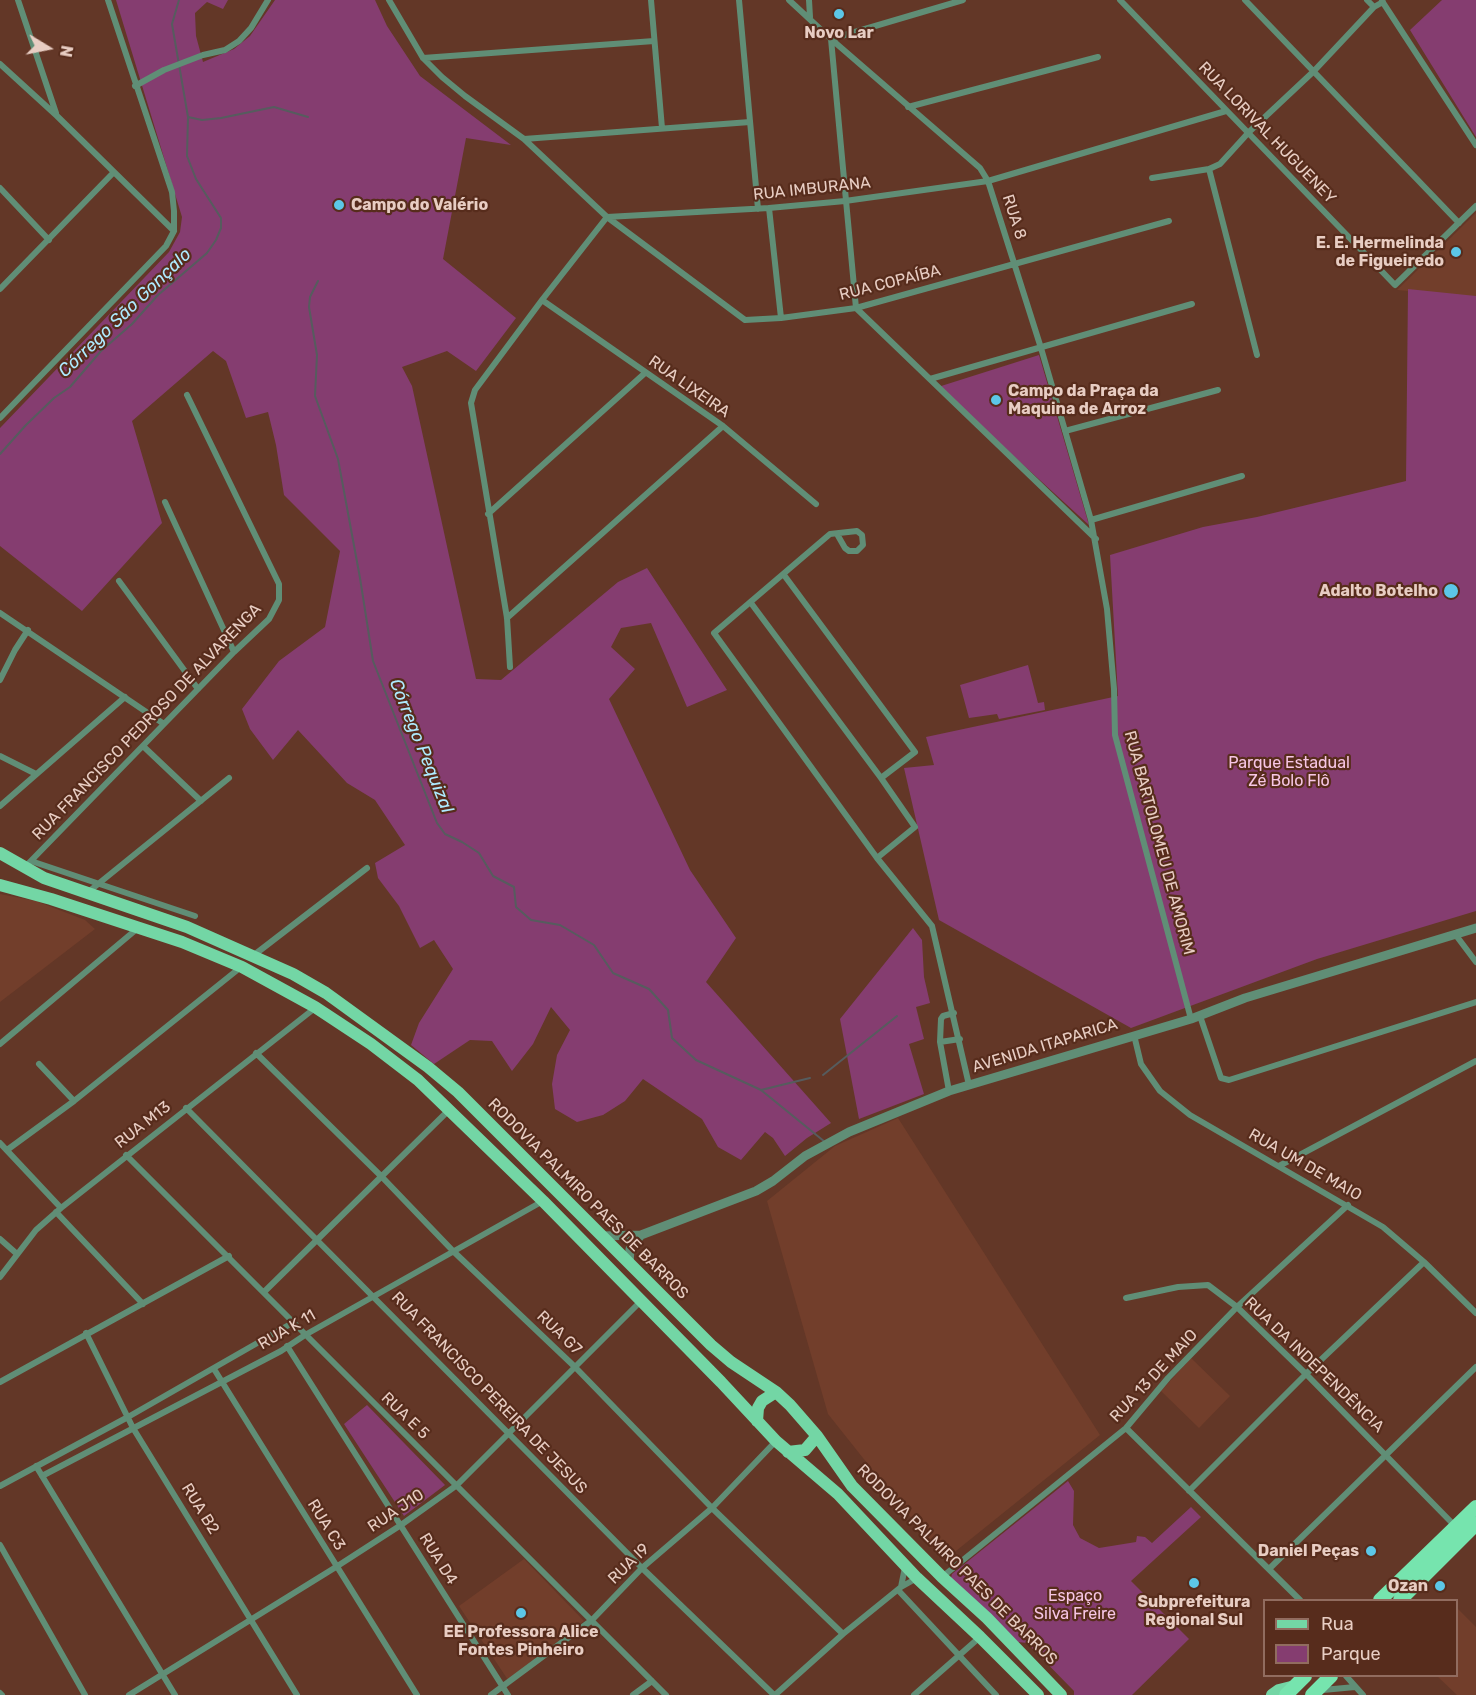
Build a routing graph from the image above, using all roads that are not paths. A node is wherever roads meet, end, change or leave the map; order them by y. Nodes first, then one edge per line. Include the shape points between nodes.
1 (18, 0) edge
2 (108, 0) edge
3 (268, 0) edge
4 (389, 0) edge
5 (651, 0) edge
6 (740, 0) edge
7 (789, 0) edge
8 (808, 0) edge
9 (963, 0) edge
10 (1120, 0) edge
11 (1245, 0) edge
12 (1367, 0) edge
13 (1383, 1) edge
14 (1374, 7) junction
15 (810, 17) junction
16 (831, 39) junction
17 (654, 41) junction
18 (1098, 57) dead end
19 (423, 58) junction
20 (0, 64) edge
21 (1314, 71) junction
22 (135, 86) junction
23 (908, 107) junction
24 (1226, 111) junction
25 (57, 116) junction
26 (750, 122) junction
27 (662, 128) junction
28 (1249, 132) junction
29 (524, 139) junction
30 (1476, 145) edge
31 (1209, 169) junction
32 (114, 172) junction
33 (1152, 178) dead end
34 (988, 181) junction
35 (0, 188) edge
36 (845, 201) junction
37 (1476, 206) edge
38 (769, 208) junction
39 (758, 209) junction
40 (607, 217) junction
41 (1169, 220) dead end
42 (1459, 223) junction
43 (174, 231) junction
44 (49, 240) junction
45 (1015, 263) junction
46 (0, 290) edge
47 (542, 300) junction
48 (1192, 304) dead end
49 (856, 308) junction
50 (781, 318) junction
51 (1041, 348) junction
52 (1257, 355) dead end
53 (645, 373) junction
54 (930, 379) junction
55 (1218, 390) dead end
56 (187, 395) dead end
57 (0, 418) edge
58 (723, 426) junction
59 (1065, 431) junction
60 (1242, 476) dead end
61 (165, 502) dead end
62 (816, 504) dead end
63 (488, 514) junction
64 (1091, 520) junction
65 (837, 534) junction
66 (1096, 538) junction
67 (784, 575) junction
68 (119, 581) dead end
69 (751, 603) junction
70 (0, 613) edge
71 (507, 618) junction
72 (28, 630) junction
73 (234, 652) junction
74 (510, 667) dead end
75 (0, 680) edge
76 (198, 689) junction
77 (125, 697) junction
78 (164, 724) junction
79 (143, 746) junction
80 (0, 756) edge
81 (36, 774) junction
82 (229, 778) dead end
83 (881, 778) junction
84 (201, 801) junction
85 (0, 806) edge
86 (0, 853) edge
87 (877, 858) junction
88 (28, 864) junction
89 (367, 868) dead end
90 (99, 883) junction
91 (0, 885) edge
92 (86, 894) junction
93 (195, 916) dead end
94 (139, 928) junction
95 (1476, 928) edge
96 (1455, 934) junction
97 (254, 955) junction
98 (1476, 962) edge
99 (242, 967) junction
100 (1476, 1002) edge
101 (315, 1008) junction
102 (954, 1014) junction
103 (1196, 1017) junction
104 (1134, 1035) junction
105 (960, 1039) junction
106 (940, 1042) junction
107 (0, 1044) edge
108 (256, 1053) junction
109 (1476, 1061) edge
110 (39, 1064) dead end
111 (969, 1085) junction
112 (949, 1091) junction
113 (74, 1101) junction
114 (186, 1108) junction
115 (449, 1110) junction
116 (0, 1143) edge
117 (7, 1150) junction
118 (126, 1155) junction
119 (1279, 1166) junction
120 (382, 1177) junction
121 (543, 1201) junction
122 (1348, 1205) junction
123 (59, 1210) junction
124 (641, 1235) junction
125 (601, 1236) junction
126 (0, 1239) edge
127 (317, 1240) junction
128 (453, 1251) junction
129 (17, 1254) junction
130 (229, 1256) junction
131 (1424, 1262) junction
132 (629, 1264) junction
133 (0, 1277) edge
134 (264, 1292) junction
135 (375, 1297) junction
136 (1126, 1298) dead end
137 (641, 1301) junction
138 (143, 1304) junction
139 (1237, 1307) junction
140 (1476, 1314) edge
141 (294, 1322) junction
142 (86, 1334) junction
143 (305, 1335) junction
144 (287, 1346) junction
145 (575, 1367) junction
146 (1476, 1367) edge
147 (214, 1369) junction
148 (1306, 1374) junction
149 (221, 1381) junction
150 (0, 1382) edge
151 (776, 1392) junction
152 (128, 1417) junction
153 (758, 1421) junction
154 (133, 1428) junction
155 (1126, 1428) junction
156 (509, 1433) junction
157 (817, 1436) junction
158 (776, 1441) junction
159 (788, 1452) junction
160 (1386, 1455) junction
161 (36, 1466) junction
162 (42, 1476) junction
163 (457, 1485) junction
164 (0, 1486) edge
165 (1190, 1491) junction
166 (1476, 1507) edge
167 (712, 1508) junction
168 (1476, 1524) edge
169 (401, 1525) junction
170 (1456, 1527) junction
171 (0, 1545) edge
172 (905, 1566) junction
173 (336, 1567) junction
174 (642, 1569) junction
175 (1269, 1569) junction
176 (942, 1577) junction
177 (917, 1578) junction
178 (900, 1589) junction
179 (1299, 1599) edge
180 (1381, 1599) edge
181 (1401, 1599) edge
182 (252, 1619) junction
183 (592, 1620) junction
184 (843, 1634) junction
185 (980, 1637) junction
186 (958, 1656) junction
187 (163, 1674) junction
188 (1304, 1677) edge
189 (1331, 1677) edge
190 (1347, 1677) edge
191 (652, 1681) junction
192 (503, 1687) junction
193 (1355, 1687) junction
194 (1291, 1691) edge
195 (1318, 1693) edge
196 (85, 1695) edge
197 (129, 1695) edge
198 (175, 1695) edge
199 (297, 1695) edge
200 (417, 1695) edge
201 (491, 1695) edge
202 (508, 1695) edge
203 (633, 1695) edge
204 (666, 1695) edge
205 (775, 1695) edge
206 (914, 1695) edge
207 (996, 1695) edge
208 (1038, 1695) edge
209 (1061, 1695) edge
210 (1272, 1695) edge
211 (1363, 1695) edge

1 - 25 street
2 - 22 street
3 - 22 street via 239,41 225,50 164,70
4 - 19 street, RUA COPAÍBA
5 - 17 street
6 - 26 street
7 - 15 street, RUA 8
8 - 15 street
9 - 16 street
10 - 24 street, RUA LORIVAL HUGUENEY
11 - 21 street
12 - 14 street
13 - 14 street
13 - 30 street
14 - 21 street
15 - 16 street, RUA 8
16 - 23 street, RUA 8
16 - 36 street
17 - 19 street
17 - 27 street
18 - 23 street
19 - 29 street, RUA COPAÍBA via 465,96
20 - 25 street
21 - 28 street
21 - 42 street
22 - 43 street via 172,192
23 - 34 street, RUA 8 via 980,168
24 - 28 street, RUA LORIVAL HUGUENEY
24 - 34 street, RUA IMBURANA
25 - 32 street
26 - 27 street
26 - 39 street
27 - 29 street
28 - 31 street via 1220,164
28 - 42 street, RUA LORIVAL HUGUENEY via 1395,285
29 - 40 street, RUA COPAÍBA
31 - 33 street
31 - 52 street
32 - 43 street
32 - 44 street
34 - 36 street, RUA IMBURANA
34 - 45 street, RUA 8
35 - 44 street
36 - 38 street, RUA IMBURANA
36 - 49 street
37 - 42 street
38 - 39 street, RUA IMBURANA
38 - 50 street
39 - 40 street, RUA IMBURANA
40 - 47 street
40 - 50 street, RUA COPAÍBA via 745,320
41 - 45 street, RUA COPAÍBA
43 - 57 street via 166,246
44 - 46 street
45 - 49 street, RUA COPAÍBA
45 - 51 street, RUA 8
47 - 53 street, RUA LIXEIRA
47 - 63 street via 475,390 471,403
48 - 51 street
49 - 50 street, RUA COPAÍBA
49 - 54 street
51 - 54 street
51 - 59 street, RUA 8
53 - 58 street, RUA LIXEIRA
53 - 63 street
54 - 66 street
55 - 59 street
56 - 73 street, RUA FRANCISCO PEDROSO DE ALVARENGA via 279,584 279,600 269,618
58 - 62 street, RUA LIXEIRA
58 - 71 street
59 - 64 street, RUA 8
60 - 64 street
61 - 73 street
63 - 71 street
64 - 66 street, RUA 8
65 - 65 street via 849,551 864,545 857,531
65 - 67 street via 828,535
66 - 103 street, RUA BARTOLOMEU DE AMORIM via 1110,637 1115,735
67 - 69 street
67 - 83 street via 915,752
68 - 76 street
69 - 83 street
69 - 87 street via 714,633
70 - 72 street
71 - 74 street
72 - 75 street
72 - 77 street
73 - 76 street, RUA FRANCISCO PEDROSO DE ALVARENGA
76 - 78 street, RUA FRANCISCO PEDROSO DE ALVARENGA
77 - 78 street
77 - 81 street
78 - 79 street, RUA FRANCISCO PEDROSO DE ALVARENGA
79 - 84 street
79 - 88 street, RUA FRANCISCO PEDROSO DE ALVARENGA
80 - 81 street
81 - 85 street
82 - 84 street
83 - 87 street via 915,827
84 - 90 street
86 - 88 main road, RODOVIA PALMIRO PAES DE BARROS
87 - 102 street via 932,926
88 - 90 street
88 - 92 main road, RODOVIA PALMIRO PAES DE BARROS via 44,878
89 - 97 street
90 - 92 street
90 - 93 street
91 - 94 main road, RODOVIA PALMIRO PAES DE BARROS
92 - 97 main road, RODOVIA PALMIRO PAES DE BARROS via 187,927
94 - 99 main road, RODOVIA PALMIRO PAES DE BARROS
94 - 107 street
95 - 96 street, AVENIDA ITAPARICA
96 - 98 street
96 - 103 street, AVENIDA ITAPARICA via 1245,998
97 - 125 main road, RODOVIA PALMIRO PAES DE BARROS via 326,993 428,1067 458,1092
99 - 101 main road, RODOVIA PALMIRO PAES DE BARROS
99 - 113 street
100 - 103 street, RUA BARTOLOMEU DE AMORIM via 1229,1080 1221,1078
101 - 108 street, RUA M13
101 - 115 main road, RODOVIA PALMIRO PAES DE BARROS via 371,1044
102 - 105 street
102 - 106 street via 941,1019
103 - 104 street, AVENIDA ITAPARICA
104 - 111 street, AVENIDA ITAPARICA
104 - 119 street, RUA UM DE MAIO via 1141,1064 1160,1090 1190,1115
105 - 106 street
105 - 111 street
106 - 112 street
108 - 114 street, RUA M13
108 - 120 street, RUA G7
109 - 119 street
110 - 113 street
111 - 112 street, AVENIDA ITAPARICA
112 - 124 street, AVENIDA ITAPARICA via 849,1132 805,1156 756,1191
113 - 117 street
114 - 118 street, RUA M13
114 - 127 street, RUA FRANCISCO PEREIRA DE JESUS
115 - 120 street
115 - 121 main road, RODOVIA PALMIRO PAES DE BARROS
116 - 117 street
117 - 123 street
118 - 123 street, RUA M13
118 - 130 street, RUA E 5
119 - 122 street, RUA UM DE MAIO
120 - 127 street
120 - 128 street, RUA G7
121 - 128 street, RUA K 11
121 - 137 main road, RODOVIA PALMIRO PAES DE BARROS
122 - 131 street, RUA UM DE MAIO via 1383,1227
122 - 139 street, RUA 13 DE MAIO
123 - 129 street, RUA M13
123 - 138 street
124 - 125 street, AVENIDA ITAPARICA
124 - 132 street via 630,1249
125 - 132 main road, RODOVIA PALMIRO PAES DE BARROS
126 - 129 street
127 - 134 street
127 - 135 street, RUA FRANCISCO PEREIRA DE JESUS
128 - 135 street, RUA K 11
128 - 145 street, RUA G7
129 - 133 street, RUA M13
130 - 134 street, RUA E 5
130 - 138 street
131 - 140 street, RUA UM DE MAIO
131 - 148 street
132 - 151 main road, RODOVIA PALMIRO PAES DE BARROS via 711,1345
134 - 141 street, RUA E 5
135 - 143 street, RUA K 11
135 - 156 street, RUA FRANCISCO PEREIRA DE JESUS
136 - 139 street, RUA DA INDEPENDÊNCIA via 1208,1285
137 - 145 street, RUA J10
137 - 153 main road, RODOVIA PALMIRO PAES DE BARROS
138 - 142 street
139 - 148 street, RUA DA INDEPENDÊNCIA
139 - 155 street, RUA 13 DE MAIO
141 - 143 street, RUA E 5
141 - 147 street, RUA K 11
142 - 150 street
142 - 152 street, RUA B2
143 - 144 street, RUA K 11
143 - 163 street, RUA E 5
144 - 149 street, RUA K 11
144 - 169 street, RUA D4
145 - 156 street, RUA J10
145 - 167 street, RUA G7
146 - 160 street
147 - 149 street, RUA C3
147 - 152 street, RUA K 11
148 - 160 street, RUA DA INDEPENDÊNCIA
148 - 165 street
149 - 154 street, RUA K 11
149 - 173 street, RUA C3
151 - 153 main road via 762,1401
151 - 157 main road, RODOVIA PALMIRO PAES DE BARROS
152 - 154 street, RUA B2
152 - 161 street, RUA K 11
153 - 158 main road, RODOVIA PALMIRO PAES DE BARROS
154 - 162 street, RUA K 11
154 - 182 street, RUA B2
155 - 165 street
155 - 176 street, RUA 13 DE MAIO
156 - 163 street, RUA J10
156 - 174 street, RUA FRANCISCO PEREIRA DE JESUS
157 - 159 main road via 805,1450
157 - 176 main road, RODOVIA PALMIRO PAES DE BARROS via 852,1486
158 - 159 main road, RODOVIA PALMIRO PAES DE BARROS
158 - 167 street, RUA I9
159 - 172 main road, RODOVIA PALMIRO PAES DE BARROS via 838,1494
160 - 170 street, RUA DA INDEPENDÊNCIA
160 - 175 street
161 - 162 street
161 - 164 street, RUA K 11
162 - 187 street
163 - 169 street, RUA J10
163 - 183 street, RUA E 5
165 - 175 street
166 - 170 highway
167 - 174 street, RUA I9
167 - 184 street, RUA G7
168 - 181 highway
169 - 173 street, RUA J10
169 - 192 street, RUA D4
170 - 180 highway
171 - 196 street
172 - 177 main road, RODOVIA PALMIRO PAES DE BARROS
172 - 178 street
173 - 182 street, RUA J10
173 - 200 street, RUA C3
174 - 183 street, RUA I9
174 - 205 street, RUA FRANCISCO PEREIRA DE JESUS
175 - 179 street
176 - 209 main road, RODOVIA PALMIRO PAES DE BARROS
177 - 178 street
177 - 185 main road, RODOVIA PALMIRO PAES DE BARROS
178 - 184 street
178 - 186 street
182 - 187 street, RUA J10
182 - 199 street, RUA B2
183 - 191 street, RUA E 5
183 - 192 street, RUA I9
184 - 205 street
185 - 186 street
185 - 208 main road, RODOVIA PALMIRO PAES DE BARROS
186 - 206 street
186 - 207 street
187 - 197 street, RUA J10
187 - 198 street
188 - 194 highway
189 - 195 highway
190 - 193 street
191 - 203 street
191 - 204 street, RUA E 5
192 - 201 street, RUA I9
192 - 202 street, RUA D4
193 - 195 street
193 - 211 street
194 - 210 main road via 1279,1690

